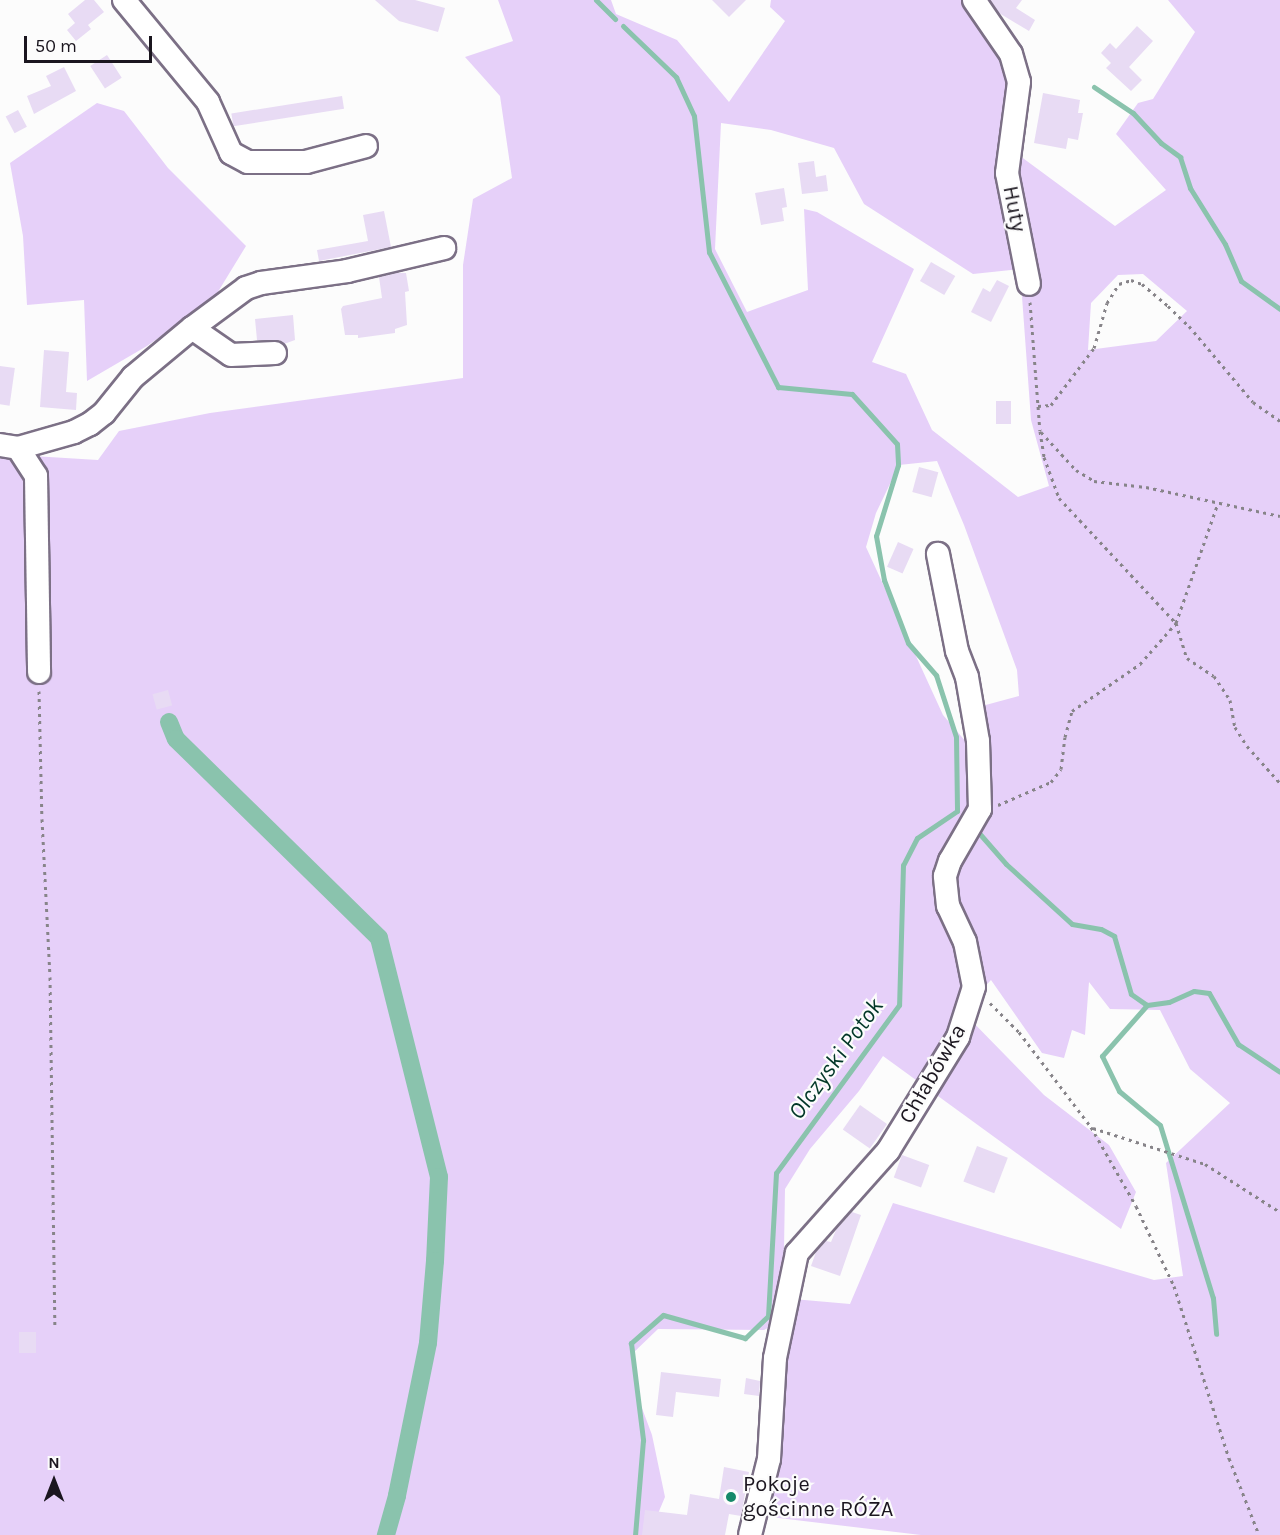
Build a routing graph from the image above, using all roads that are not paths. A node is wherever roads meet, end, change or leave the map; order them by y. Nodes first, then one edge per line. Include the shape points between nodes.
1 (124, 0) edge
2 (974, 0) edge
3 (366, 146) dead end
4 (444, 248) dead end
5 (1029, 284) road end
6 (192, 328) junction
7 (275, 353) dead end
8 (9, 446) edge
9 (938, 554) dead end
10 (39, 672) road end
11 (750, 1535) edge

1 - 3 street via 208,102 231,153 248,162 306,162
2 - 5 street, Huty via 1011,54 1019,82 1007,173
4 - 6 street via 347,271 261,283 246,288
6 - 7 street via 231,355
6 - 8 street via 133,377 90,424 74,432
8 - 10 street via 36,476
9 - 11 street, Chłabówka via 978,741 980,809 945,876 948,906 964,942 974,987 958,1037 888,1151 797,1253 775,1358 769,1459

